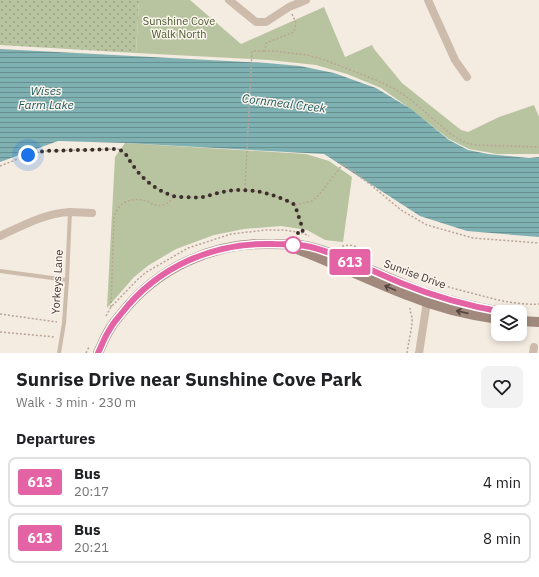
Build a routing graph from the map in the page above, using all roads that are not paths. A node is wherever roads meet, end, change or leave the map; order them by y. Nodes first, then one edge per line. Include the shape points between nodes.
1 (229, 0) edge
2 (306, 0) edge
3 (428, 0) edge
4 (467, 77) dead end
5 (70, 212) junction
6 (92, 213) dead end
7 (0, 236) edge
8 (275, 244) junction
9 (342, 258) junction
10 (0, 271) edge
11 (67, 280) junction
12 (374, 281) junction
13 (427, 298) junction
14 (491, 310) edge
15 (527, 315) edge
16 (539, 316) edge
17 (491, 317) edge
18 (527, 321) edge
19 (539, 322) edge
20 (59, 353) edge
21 (98, 353) edge
22 (419, 353) edge

1 - 2 street via 256,22 266,22 289,7
3 - 4 street via 455,60
5 - 6 street
5 - 7 street via 39,218
5 - 11 lane, Yorkeys Lane
8 - 9 street, Sunrise Drive via 307,246
8 - 12 street, Sunrise Drive via 302,251
8 - 21 street, Sunrise Drive via 230,247 206,253 174,267 151,282 127,307 110,328
9 - 12 street via 345,264
9 - 13 street, Sunrise Drive
10 - 11 lane
11 - 20 lane, Yorkeys Lane
13 -> 12 street, Sunrise Drive via 407,295
13 - 14 street, Sunrise Drive
17 -> 13 street, Sunrise Drive via 462,312
13 - 22 street
15 - 16 street
18 - 19 street

